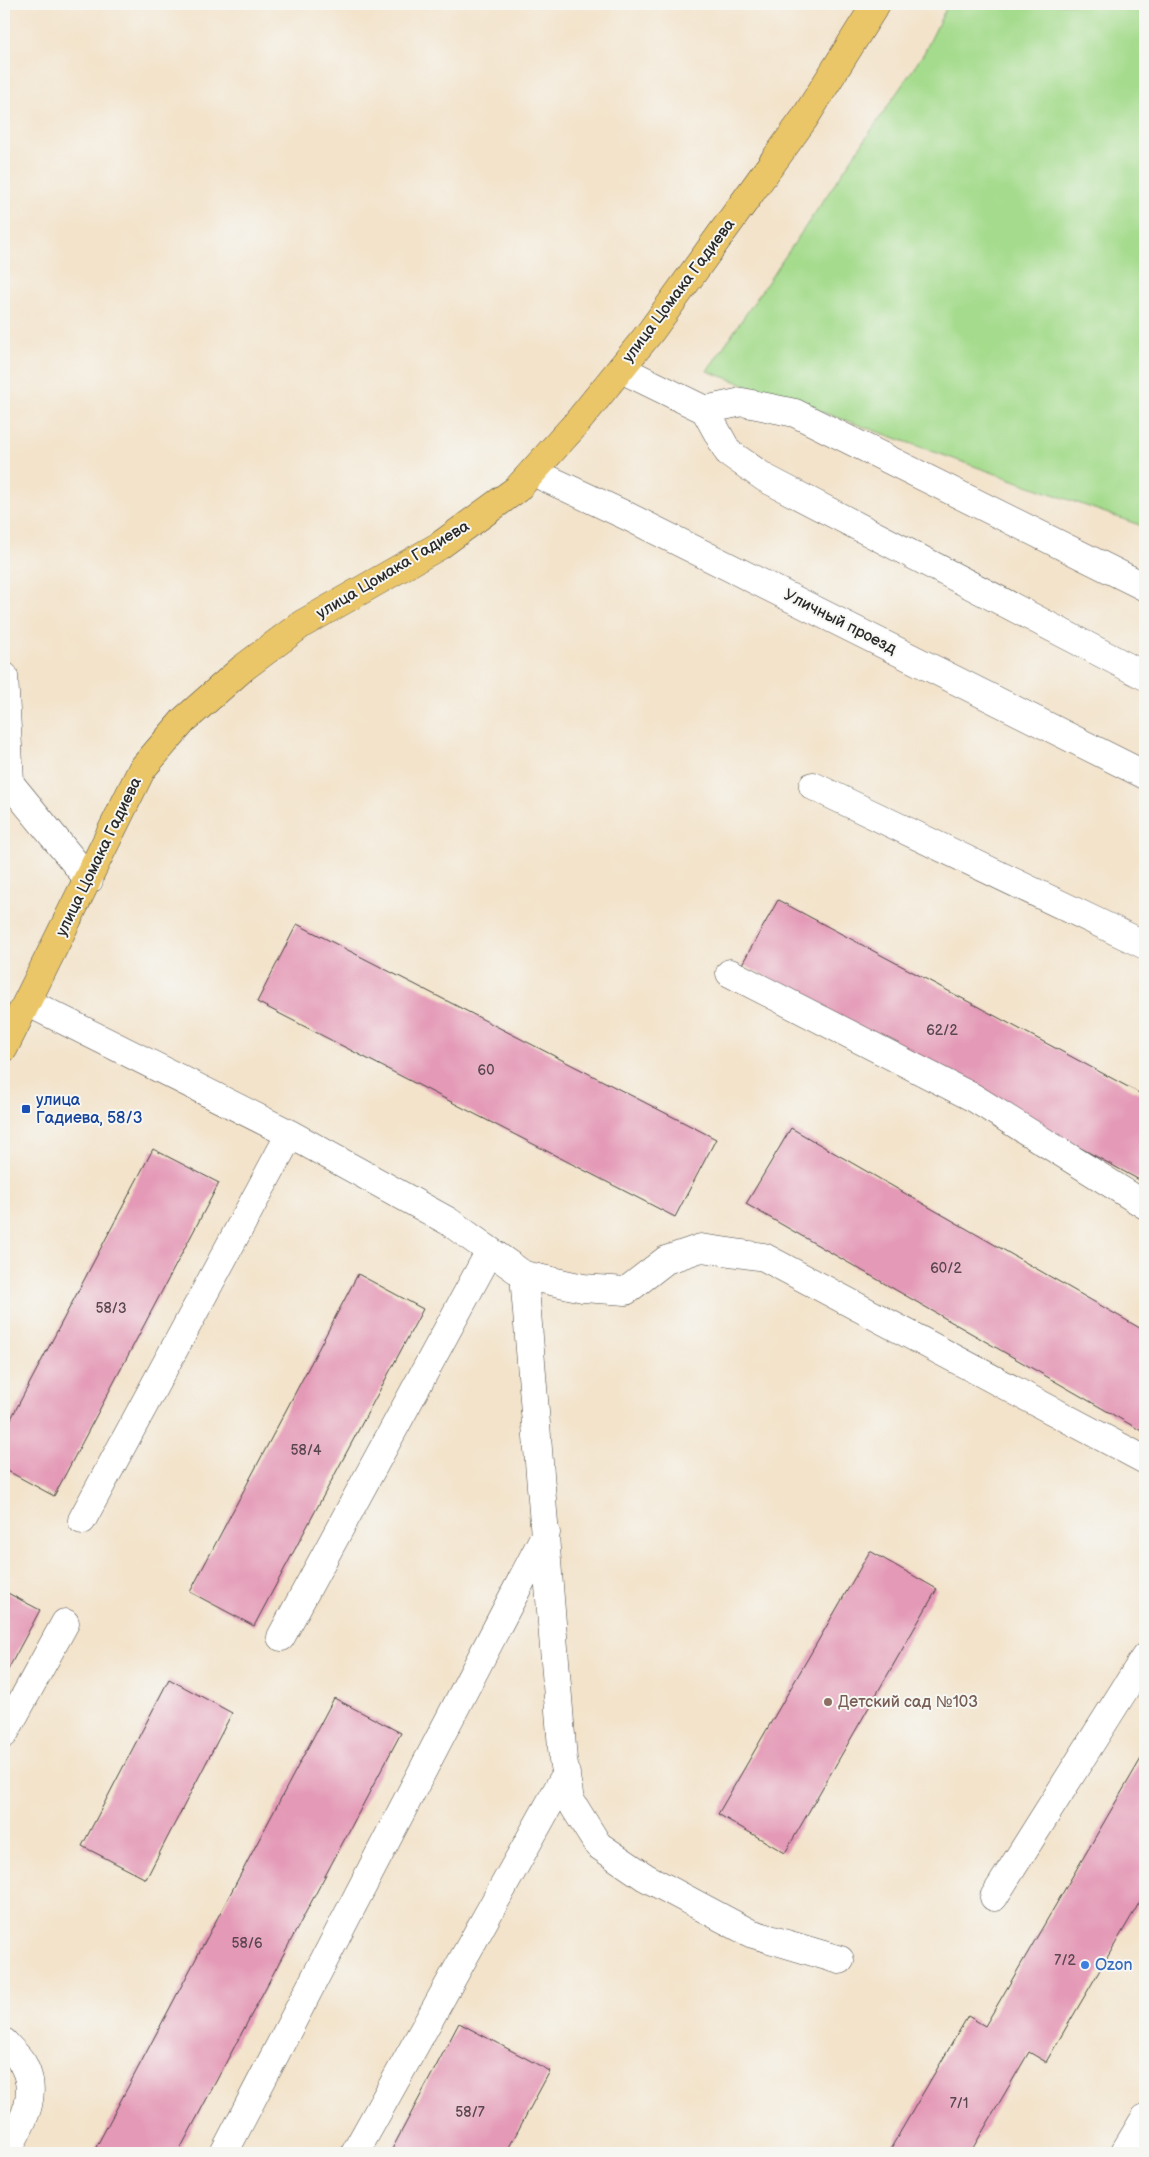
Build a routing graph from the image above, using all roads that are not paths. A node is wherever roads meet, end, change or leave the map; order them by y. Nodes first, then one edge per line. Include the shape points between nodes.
1 (876, 4) edge
2 (621, 369) junction
3 (705, 410) junction
4 (533, 472) junction
5 (1145, 587) edge
6 (4, 676) edge
7 (1145, 676) edge
8 (1145, 775) edge
9 (7, 779) edge
10 (813, 786) dead end
11 (89, 880) junction
12 (1145, 945) edge
13 (730, 973) dead end
14 (27, 1002) junction
15 (4, 1048) edge
16 (290, 1134) junction
17 (1145, 1205) edge
18 (490, 1251) junction
19 (524, 1275) junction
20 (1144, 1460) edge
21 (82, 1520) dead end
22 (546, 1532) junction
23 (65, 1623) dead end
24 (281, 1637) dead end
25 (1145, 1657) edge
26 (4, 1734) edge
27 (566, 1774) junction
28 (994, 1896) dead end
29 (840, 1960) dead end
30 (4, 2042) edge
31 (1145, 2118) edge
32 (6, 2153) edge
33 (224, 2153) edge
34 (355, 2153) edge
35 (1124, 2153) edge

1 - 2 main road, улица Цомака Гадиева via 804,119
2 - 3 street
2 - 4 main road, улица Цомака Гадиева
3 - 5 street via 742,402 795,413
3 - 7 street via 728,452 765,478
4 - 8 street, Уличный проезд
4 - 11 main road, улица Цомака Гадиева via 517,489 439,546 302,624 243,668 184,720 142,769
6 - 9 street
9 - 11 street
10 - 12 street
11 - 14 main road, улица Цомака Гадиева
13 - 17 street via 974,1098
14 - 15 main road, улица Цомака Гадиева
14 - 16 street
16 - 18 street via 448,1221
16 - 21 street
18 - 19 street
18 - 24 street
19 - 20 street via 583,1288 626,1291 666,1260 701,1248 764,1257
19 - 22 street
22 - 27 street
22 - 33 street
23 - 26 street
25 - 28 street
27 - 29 street via 570,1800 598,1845 637,1872 750,1933
27 - 34 street
30 - 32 street via 24,2064 30,2082 30,2106
31 - 35 street

